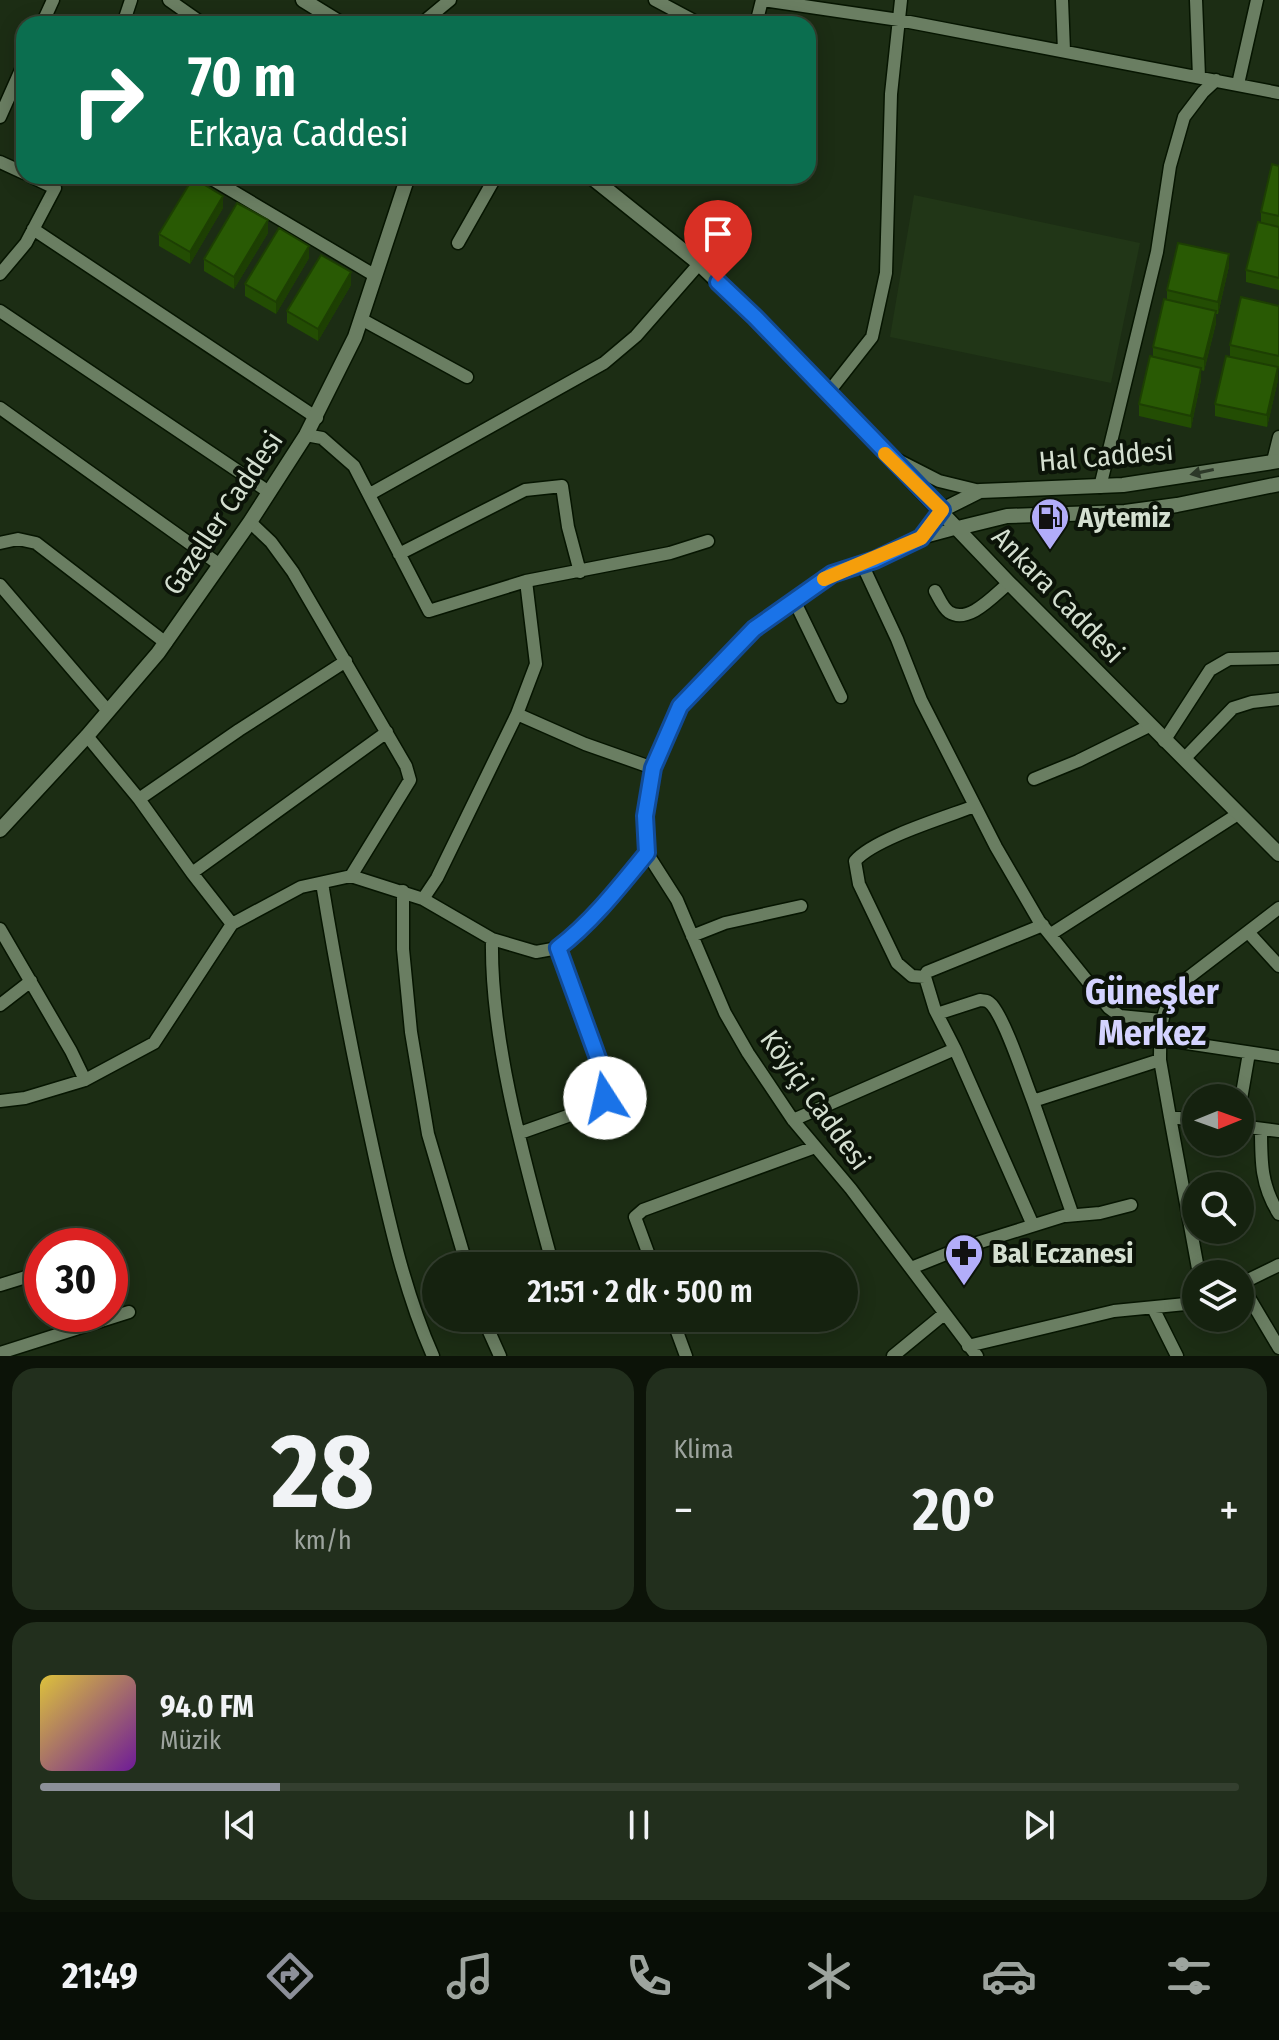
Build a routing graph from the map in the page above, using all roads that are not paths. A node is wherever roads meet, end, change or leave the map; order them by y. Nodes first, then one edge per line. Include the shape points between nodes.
1 (169, 0) edge
2 (303, 0) edge
3 (450, 0) edge
4 (655, 0) edge
5 (762, 0) edge
6 (901, 0) edge
7 (1062, 0) edge
8 (1196, 0) edge
9 (1257, 0) edge
10 (192, 16) edge
11 (329, 16) edge
12 (432, 16) edge
13 (685, 16) edge
14 (899, 20) junction
15 (1064, 51) junction
16 (1199, 77) junction
17 (1216, 80) junction
18 (16, 81) edge
19 (1238, 84) junction
20 (1279, 93) edge
21 (0, 117) edge
22 (56, 184) edge
23 (220, 184) edge
24 (405, 184) edge
25 (491, 184) edge
26 (601, 184) edge
27 (33, 229) junction
28 (458, 243) dead end
29 (699, 264) junction
30 (0, 274) edge
31 (374, 275) junction
32 (0, 311) edge
33 (361, 319) junction
34 (467, 377) dead end
35 (828, 393) junction
36 (0, 408) edge
37 (317, 418) junction
38 (306, 435) junction
39 (1279, 437) edge
40 (883, 452) junction
41 (1276, 461) edge
42 (1279, 484) edge
43 (1100, 487) junction
44 (980, 491) junction
45 (269, 492) junction
46 (370, 494) junction
47 (942, 510) junction
48 (250, 522) junction
49 (958, 528) junction
50 (921, 538) junction
51 (708, 541) dead end
52 (0, 543) edge
53 (399, 554) junction
54 (862, 564) junction
55 (220, 565) junction
56 (580, 572) junction
57 (526, 581) junction
58 (1009, 583) junction
59 (0, 585) edge
60 (935, 591) dead end
61 (794, 600) junction
62 (166, 643) junction
63 (1279, 658) edge
64 (346, 661) junction
65 (841, 697) dead end
66 (1279, 699) edge
67 (108, 711) junction
68 (517, 714) junction
69 (1149, 726) junction
70 (387, 732) junction
71 (87, 736) junction
72 (1164, 741) junction
73 (1184, 759) junction
74 (653, 768) junction
75 (1034, 779) dead end
76 (139, 799) junction
77 (975, 806) junction
78 (1238, 814) junction
79 (1, 826) edge
80 (647, 853) junction
81 (1279, 854) edge
82 (192, 873) junction
83 (351, 876) junction
84 (322, 883) junction
85 (403, 891) junction
86 (423, 899) junction
87 (801, 906) dead end
88 (1279, 908) edge
89 (232, 924) junction
90 (0, 929) edge
91 (1047, 930) junction
92 (1248, 932) junction
93 (692, 936) junction
94 (492, 939) junction
95 (558, 948) junction
96 (1279, 966) edge
97 (925, 977) junction
98 (31, 981) junction
99 (0, 1005) edge
100 (937, 1014) junction
101 (1161, 1020) junction
102 (1160, 1039) junction
103 (955, 1049) junction
104 (1249, 1053) junction
105 (1279, 1057) edge
106 (1160, 1060) junction
107 (85, 1080) junction
108 (1244, 1084) edge
109 (0, 1101) edge
110 (1033, 1101) junction
111 (1170, 1117) junction
112 (1182, 1118) edge
113 (793, 1120) junction
114 (1254, 1128) edge
115 (1261, 1129) junction
116 (1279, 1131) edge
117 (520, 1133) junction
118 (815, 1147) junction
119 (1131, 1205) dead end
120 (1279, 1214) edge
121 (1066, 1216) junction
122 (1032, 1223) junction
123 (463, 1252) edge
124 (550, 1252) edge
125 (648, 1252) edge
126 (1196, 1260) edge
127 (1279, 1265) edge
128 (911, 1268) junction
129 (24, 1278) edge
130 (1254, 1278) edge
131 (0, 1285) edge
132 (1182, 1305) edge
133 (1254, 1306) edge
134 (1153, 1308) junction
135 (129, 1312) dead end
136 (944, 1314) junction
137 (489, 1332) edge
138 (677, 1332) edge
139 (1279, 1348) edge
140 (972, 1351) edge
141 (0, 1353) edge
142 (433, 1356) edge
143 (500, 1356) edge
144 (686, 1356) edge
145 (893, 1356) edge
146 (1177, 1356) edge

1 - 10 street
2 - 11 street
3 - 12 street
4 - 13 street
5 - 14 street
6 - 14 street
7 - 15 street
8 - 16 street
9 - 19 street
14 - 15 street
14 - 35 street via 891,94 886,273 872,337
15 - 16 street
16 - 17 street
17 - 19 street
17 - 43 street via 1180,129 1157,252
18 - 21 street
19 - 20 street
22 - 27 street
23 - 31 street
24 - 31 street, Gazeller Caddesi
25 - 28 street
26 - 29 street, Ankara Caddesi
27 - 30 street
27 - 37 street
29 - 35 street, Ankara Caddesi
29 - 46 street via 636,336 604,363
31 - 33 street, Gazeller Caddesi
32 - 45 street
33 - 34 street
33 - 37 street, Gazeller Caddesi
35 - 40 street, Ankara Caddesi
36 - 55 street
37 - 38 street, Gazeller Caddesi
38 - 45 street, Gazeller Caddesi
38 - 46 street via 322,438 340,451
39 - 41 street
40 - 44 street via 939,481
40 - 47 street, Ankara Caddesi
41 -> 43 street, Hal Caddesi
42 - 49 street, Hal Caddesi via 1151,508 1007,516
43 - 44 street, Hal Caddesi
44 - 47 street, Hal Caddesi
45 - 48 street, Gazeller Caddesi
46 - 53 street
47 - 49 street, Ankara Caddesi
47 - 50 street
48 - 55 street, Gazeller Caddesi
48 - 64 street via 293,572
49 - 50 street
49 - 58 street, Ankara Caddesi
50 - 54 street
51 - 56 street
52 - 62 street via 36,543
53 - 56 street via 525,490 562,486
53 - 57 street via 429,611
54 - 61 street via 832,574
54 - 77 street via 921,700
55 - 62 street, Gazeller Caddesi
56 - 57 street
57 - 68 street via 536,664
58 - 60 street via 972,613 947,610
58 - 69 street, Ankara Caddesi
59 - 67 street
61 - 65 street
61 - 74 street via 754,629 680,706
62 - 67 street, Gazeller Caddesi
63 - 72 street via 1229,659 1210,670
64 - 70 street
64 - 76 street
66 - 73 street via 1233,708
67 - 71 street, Gazeller Caddesi
68 - 74 street
68 - 86 street
69 - 72 street, Ankara Caddesi
69 - 75 street
70 - 82 street
70 - 83 street via 410,780
71 - 76 street
71 - 79 street, Gazeller Caddesi
72 - 73 street, Ankara Caddesi
73 - 78 street, Ankara Caddesi
74 - 80 street via 645,816
76 - 82 street
77 - 91 street
77 - 97 street via 896,837 855,861 859,884 897,963 912,976
78 - 81 street, Ankara Caddesi
78 - 91 street
80 - 93 street, Köyiçi Caddesi
80 - 95 street
82 - 89 street
83 - 84 street
83 - 85 street
84 - 89 street via 301,887
84 - 142 street via 391,1231
85 - 86 street
85 - 123 street via 411,1032 428,1134
86 - 94 street
87 - 93 street
88 - 92 street
89 - 107 street via 154,1043
90 - 98 street
91 - 97 street
91 - 101 street via 1109,1008 1120,1016
92 - 96 street
92 - 101 street via 1176,987
93 - 113 street, Köyiçi Caddesi via 725,1013
94 - 95 street via 536,952
94 - 117 street via 492,974
95 - 117 street via 608,1090 593,1107
97 - 100 street
98 - 99 street
98 - 107 street
100 - 103 street
100 - 110 street via 987,1001
101 - 102 street
102 - 104 street
102 - 106 street
103 - 113 street
103 - 122 street
104 - 105 street
104 - 108 street
106 - 110 street
106 - 111 street
107 - 109 street
110 - 121 street via 1071,1210
111 - 112 street
111 - 126 street
113 - 118 street, Köyiçi Caddesi
114 - 115 street
115 - 116 street
115 - 120 street via 1267,1196
117 - 124 street
118 - 125 street via 643,1210 635,1217
118 - 128 street, Köyiçi Caddesi
119 - 121 street
121 - 122 street
122 - 128 street
127 - 130 street
128 - 136 street, Köyiçi Caddesi
129 - 131 street
132 - 134 street
133 - 139 street
134 - 140 street via 1114,1311
134 - 146 street
135 - 141 street
136 - 140 street, Köyiçi Caddesi
136 - 145 street
137 - 143 street
138 - 144 street

